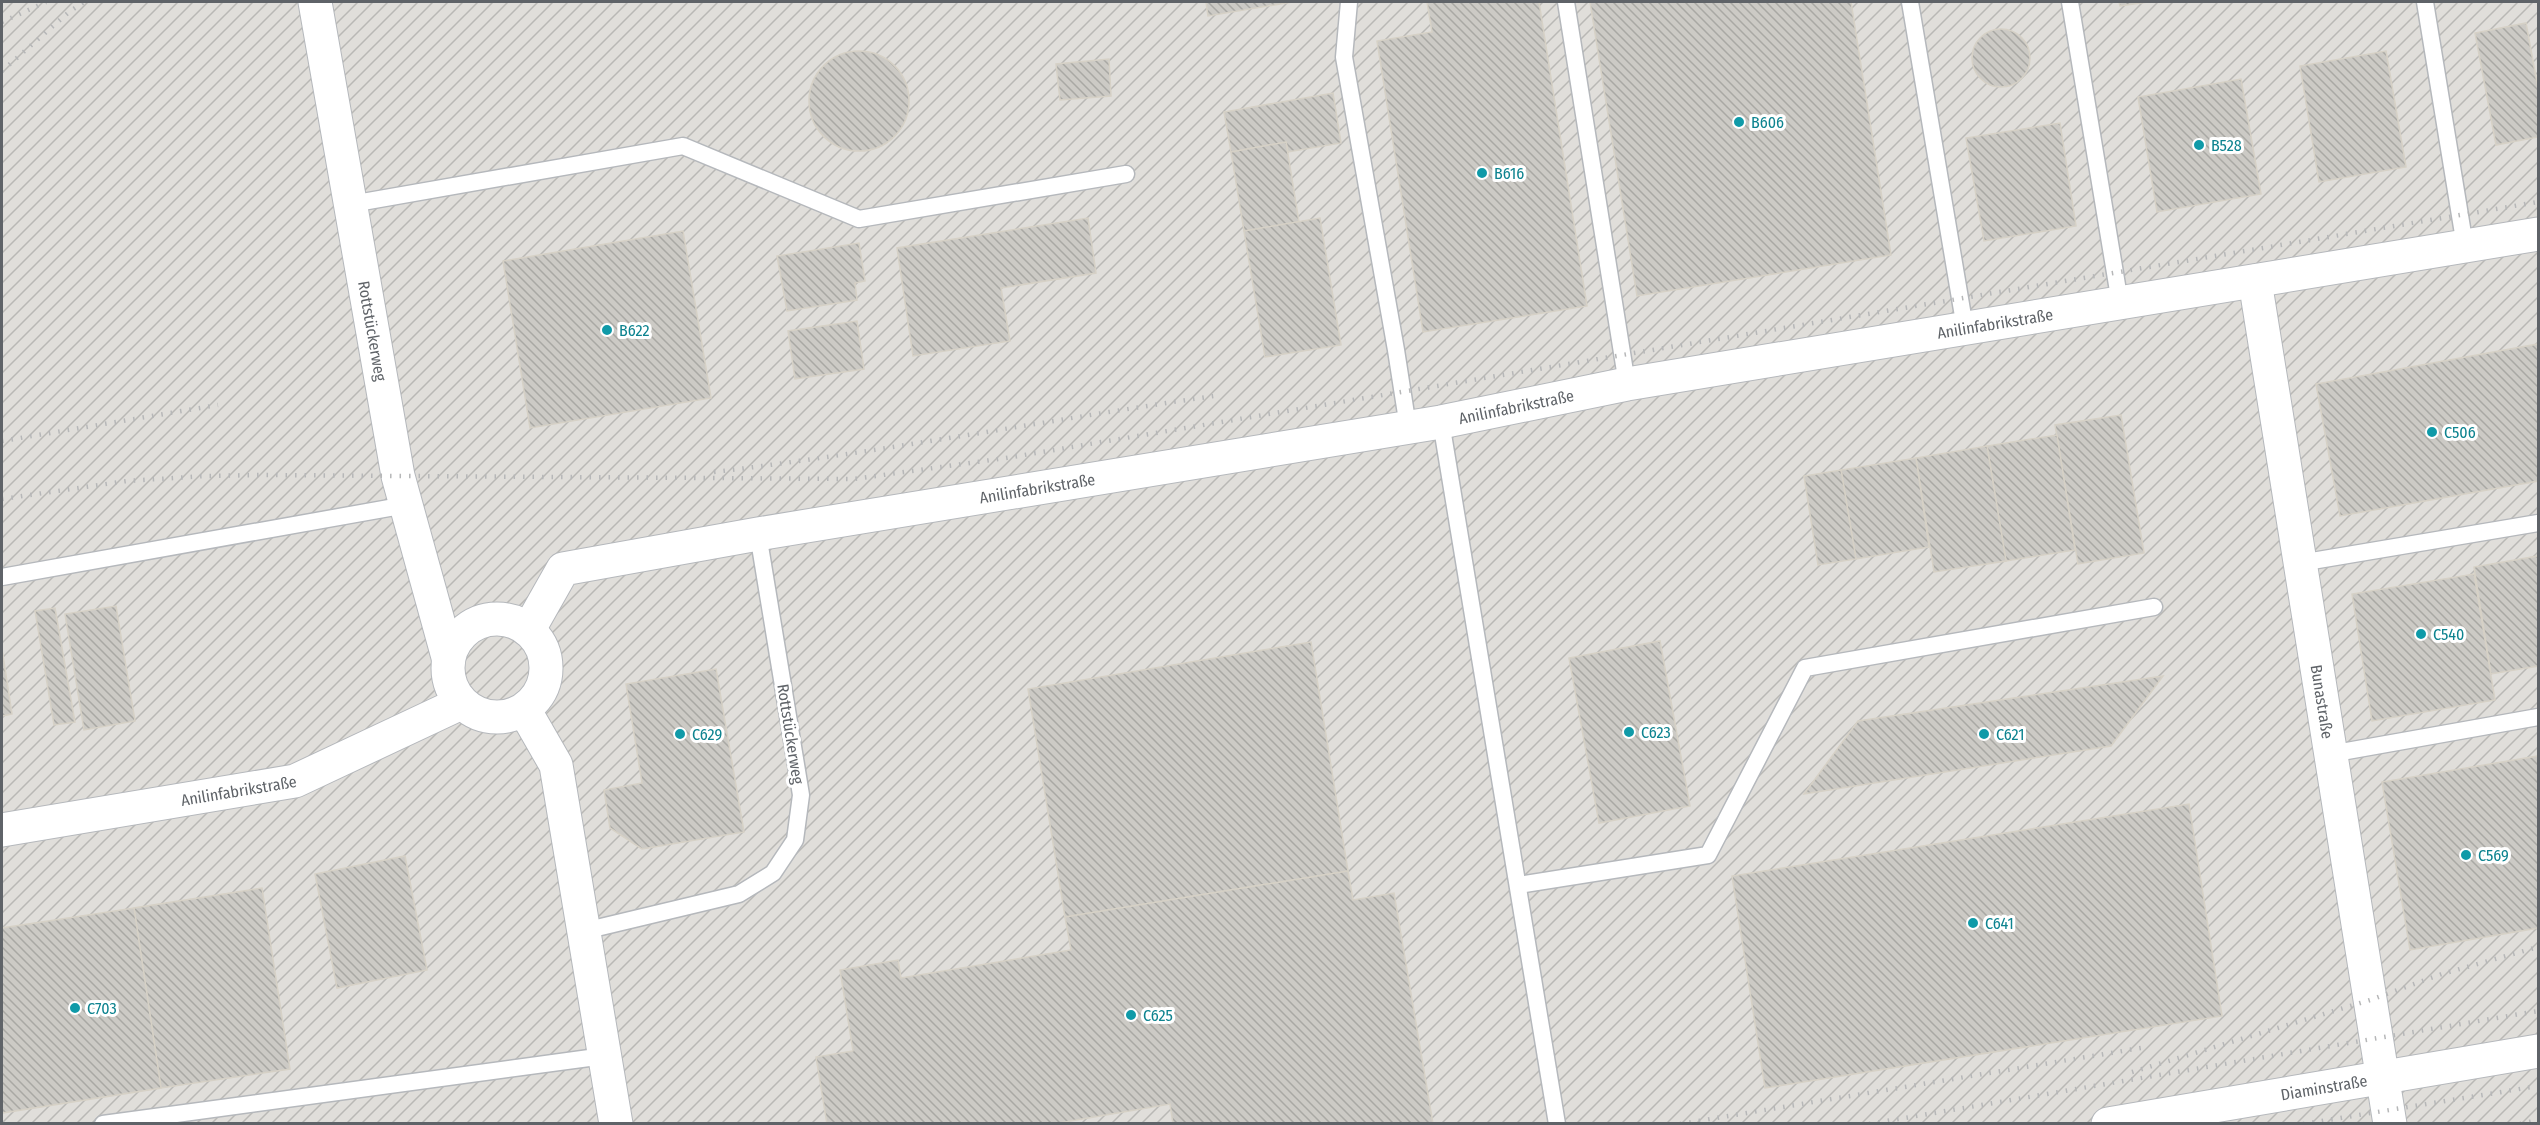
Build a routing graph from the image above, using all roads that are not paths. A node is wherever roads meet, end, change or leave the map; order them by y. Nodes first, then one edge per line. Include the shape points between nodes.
1 (315, 2) edge
2 (1349, 2) edge
3 (1566, 2) edge
4 (1910, 2) edge
5 (2070, 2) edge
6 (2425, 2) edge
7 (1126, 174) dead end
8 (351, 204) junction
9 (2538, 234) edge
10 (2465, 246) junction
11 (2255, 280) junction
12 (2120, 303) junction
13 (1965, 328) junction
14 (1627, 384) junction
15 (1442, 422) junction
16 (1408, 427) junction
17 (406, 505) junction
18 (2538, 523) edge
19 (758, 534) junction
20 (2300, 563) junction
21 (2, 577) edge
22 (2154, 607) dead end
23 (529, 629) junction
24 (448, 657) junction
25 (461, 704) junction
26 (525, 711) junction
27 (2538, 717) edge
28 (2330, 754) junction
29 (2, 830) edge
30 (1518, 885) junction
31 (584, 931) junction
32 (2538, 1051) edge
33 (604, 1056) junction
34 (2382, 1078) junction
35 (102, 1124) edge
36 (616, 1124) edge
37 (1557, 1124) edge
38 (2108, 1124) edge
39 (2390, 1124) edge

1 - 8 street, Rottstückerweg
2 - 16 lane via 1344,57
3 - 14 lane
4 - 13 lane
5 - 12 lane
6 - 10 lane
7 - 8 lane via 859,219 683,146
8 - 17 street, Rottstückerweg
9 - 10 street, Anilinfabrikstraße
10 - 11 street, Anilinfabrikstraße
11 - 12 street, Anilinfabrikstraße
11 - 20 street, Bunastraße
12 - 13 street, Anilinfabrikstraße
13 - 14 street, Anilinfabrikstraße
14 - 15 street, Anilinfabrikstraße
15 - 16 street, Anilinfabrikstraße
15 - 30 lane
16 - 19 street, Anilinfabrikstraße
17 - 21 lane
17 - 24 street, Rottstückerweg
18 - 20 lane
19 - 23 street, Anilinfabrikstraße via 563,569
19 - 31 lane, Rottstückerweg via 801,795 795,840 772,873 739,894
20 - 28 street, Bunastraße
22 - 30 lane via 1805,668 1708,855
23 - 24 street via 511,620 491,618 472,625 456,639
23 - 26 street via 543,648 548,671 541,694
24 - 25 street via 449,682
25 - 26 street via 480,716 503,719
25 - 29 street, Anilinfabrikstraße via 295,781
26 - 31 street via 556,765
27 - 28 lane
28 - 34 street, Bunastraße
30 - 37 lane
31 - 33 street
32 - 34 street, Diaminstraße
33 - 35 lane
33 - 36 street
34 - 38 street, Diaminstraße
34 - 39 street, Bunastraße

